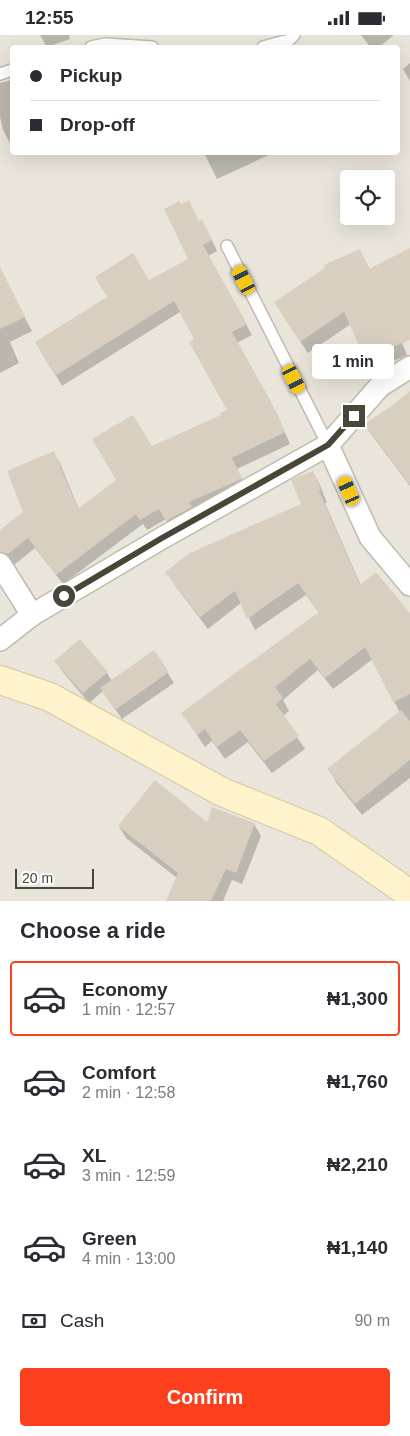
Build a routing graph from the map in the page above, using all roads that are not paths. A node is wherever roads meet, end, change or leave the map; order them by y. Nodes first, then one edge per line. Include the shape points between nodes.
1 (294, 35) edge
2 (100, 45) edge
3 (121, 45) edge
4 (270, 45) edge
5 (227, 247) dead end
6 (410, 367) edge
7 (328, 445) junction
8 (0, 564) edge
9 (410, 585) edge
10 (32, 615) junction
11 (0, 640) edge
12 (0, 680) edge
13 (410, 893) edge

1 - 4 lane via 289,40
2 - 3 lane
5 - 7 lane
6 - 7 street via 380,386
7 - 9 street via 370,537
7 - 10 street
8 - 10 street
10 - 11 street
12 - 13 street via 50,697 222,792 319,831

